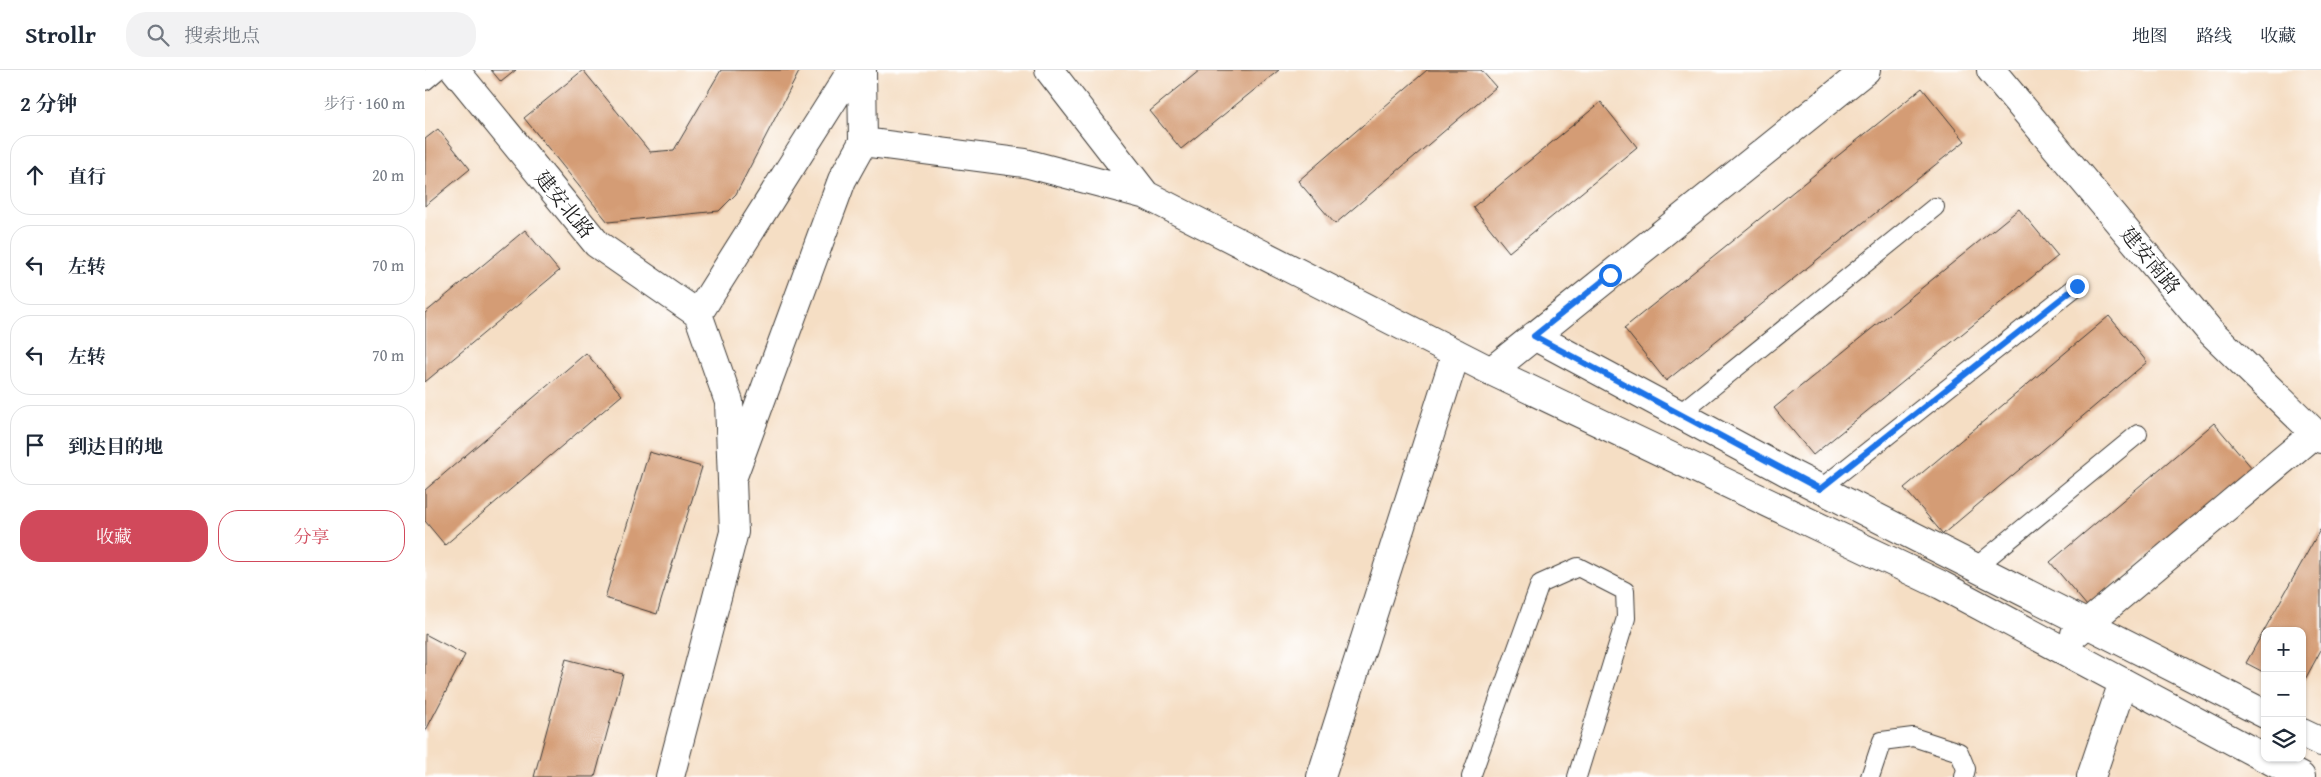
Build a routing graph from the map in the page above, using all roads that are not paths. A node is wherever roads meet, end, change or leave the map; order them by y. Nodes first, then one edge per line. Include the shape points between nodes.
1 (438, 70) edge
2 (455, 70) edge
3 (852, 70) edge
4 (862, 70) edge
5 (1049, 70) edge
6 (1867, 70) edge
7 (2003, 74) edge
8 (425, 81) edge
9 (863, 142) junction
10 (1146, 195) junction
11 (1935, 207) dead end
12 (2077, 286) dead end
13 (698, 314) junction
14 (1534, 336) junction
15 (1456, 353) junction
16 (1491, 370) junction
17 (1679, 414) junction
18 (2138, 434) dead end
19 (2318, 436) edge
20 (732, 479) junction
21 (1820, 489) junction
22 (1976, 566) junction
23 (2088, 623) junction
24 (2059, 648) junction
25 (2123, 682) junction
26 (2261, 712) edge
27 (2306, 735) edge
28 (2321, 742) edge
29 (2261, 756) edge
30 (2273, 762) edge
31 (670, 777) edge
32 (1321, 777) edge
33 (1471, 777) edge
34 (1577, 777) edge
35 (1870, 777) edge
36 (1963, 777) edge
37 (2091, 777) edge
38 (2301, 777) edge

1 - 8 lane
2 - 13 street, 建安北路 via 597,244
3 - 13 street
4 - 9 street
5 - 10 street
6 - 14 street
7 - 19 street, 建安南路 via 2209,330
9 - 10 street via 1025,163
9 - 20 street via 842,180
10 - 15 street
11 - 17 lane
12 - 21 lane
13 - 20 street via 729,402
14 - 16 street
14 - 17 street
15 - 16 street
15 - 32 street
16 - 24 street via 1941,585
17 - 21 street
18 - 22 lane
19 - 23 street
20 - 31 street via 733,532
21 - 22 street
22 - 23 street
23 - 24 street
23 - 26 street
24 - 25 street
25 - 29 street
25 - 37 street
27 - 28 street
30 - 38 street
33 - 34 lane via 1540,584 1578,568 1625,591 1626,618
35 - 36 lane via 1882,741 1913,737 1959,752 1966,769

